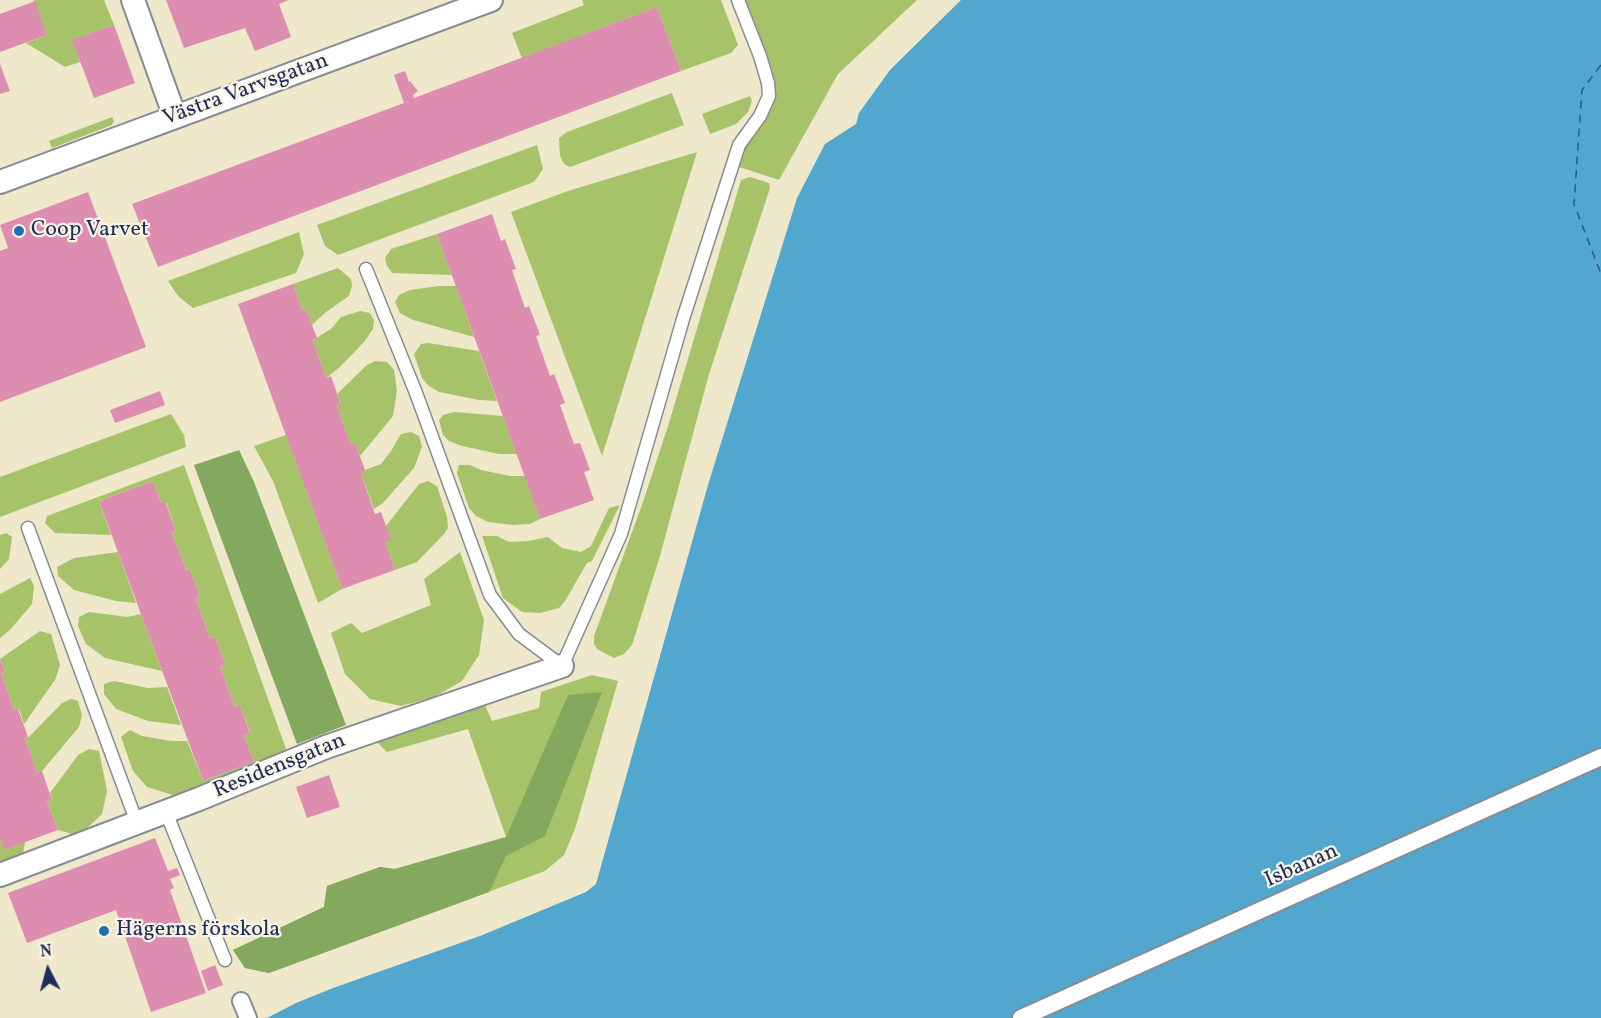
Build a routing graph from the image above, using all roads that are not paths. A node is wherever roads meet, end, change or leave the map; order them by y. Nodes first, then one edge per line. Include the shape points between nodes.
1 (133, 0) edge
2 (491, 0) edge
3 (738, 0) edge
4 (175, 117) junction
5 (0, 182) edge
6 (366, 269) dead end
7 (28, 528) dead end
8 (562, 666) junction
9 (1601, 757) edge
10 (166, 812) junction
11 (136, 824) junction
12 (0, 875) edge
13 (225, 960) dead end
14 (241, 1001) dead end
15 (248, 1018) edge
16 (1021, 1018) edge

1 - 4 street
2 - 4 street, Västra Varvsgatan
3 - 8 lane via 760,56 769,96 739,145 683,319 621,534
4 - 5 street, Västra Varvsgatan
6 - 8 lane via 490,595 519,634
7 - 11 lane
8 - 10 street, Residensgatan via 326,747
9 - 16 street, Isbanan
10 - 11 street, Residensgatan
10 - 13 lane
11 - 12 street, Residensgatan
14 - 15 street

